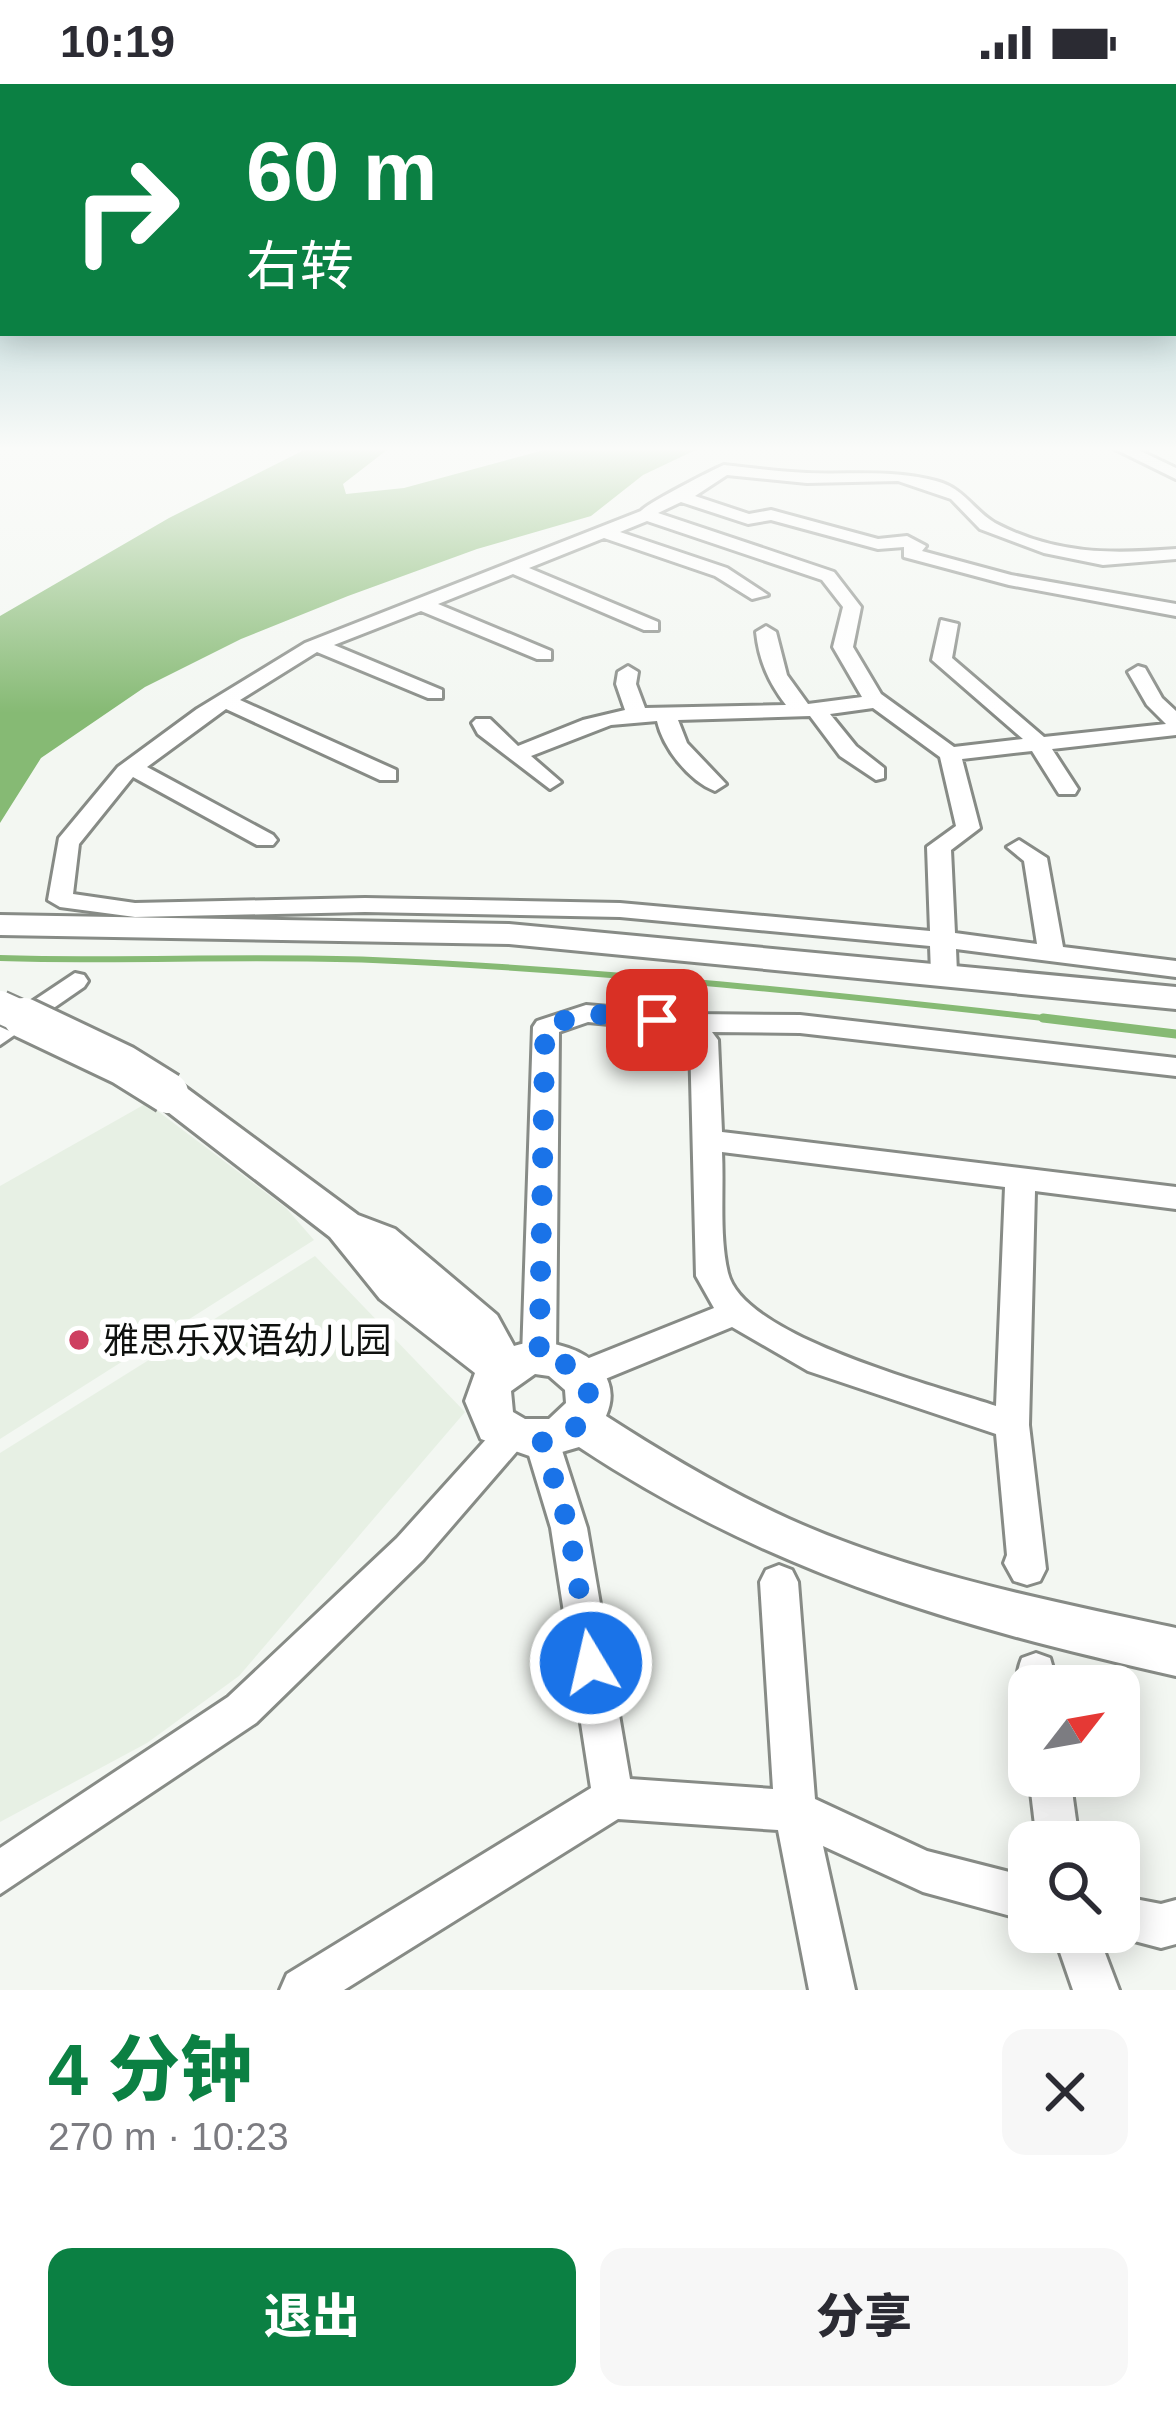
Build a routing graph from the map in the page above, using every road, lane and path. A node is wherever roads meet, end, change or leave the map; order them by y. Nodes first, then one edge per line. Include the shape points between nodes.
1 (597, 535) edge
2 (613, 535) edge
3 (706, 535) edge
4 (846, 535) edge
5 (1013, 535) edge
6 (1176, 554) edge
7 (513, 568) junction
8 (759, 595) dead end
9 (422, 604) junction
10 (1176, 610) edge
11 (948, 624) dead end
12 (651, 626) dead end
13 (766, 632) dead end
14 (316, 646) junction
15 (544, 655) dead end
16 (628, 672) dead end
17 (1138, 672) dead end
18 (435, 694) dead end
19 (224, 700) junction
20 (877, 701) junction
21 (810, 712) junction
22 (637, 715) junction
23 (667, 717) junction
24 (483, 722) dead end
25 (1176, 725) edge
26 (950, 754) junction
27 (515, 755) junction
28 (133, 768) junction
29 (876, 773) dead end
30 (388, 775) dead end
31 (550, 782) dead end
32 (716, 784) dead end
33 (1067, 789) dead end
34 (265, 840) dead end
35 (1019, 847) dead end
36 (0, 925) edge
37 (1052, 953) junction
38 (945, 956) junction
39 (1176, 969) edge
40 (75, 981) dead end
41 (1176, 998) edge
42 (0, 1007) edge
43 (692, 1023) junction
44 (0, 1036) edge
45 (1176, 1066) edge
46 (707, 1140) junction
47 (1020, 1177) junction
48 (1176, 1198) edge
49 (734, 1313) junction
50 (521, 1363) junction
51 (553, 1419) junction
52 (1012, 1426) junction
53 (1022, 1563) dead end
54 (779, 1582) dead end
55 (1176, 1652) edge
56 (613, 1798) junction
57 (795, 1811) junction
58 (0, 1873) edge
59 (1008, 1893) edge
60 (1140, 1922) edge
61 (1176, 1922) edge
62 (1083, 1953) edge
63 (303, 1990) edge
64 (832, 1990) edge
65 (1096, 1990) edge

1 - 7 street
2 - 8 street via 721,572
3 - 20 street via 828,576 852,607 843,647
4 - 10 street via 907,541 917,546 910,553 1010,580
5 - 6 street via 1103,560
7 - 9 street
7 - 12 street
9 - 14 street
9 - 15 street
11 - 33 street via 942,660 1033,737
13 - 21 street via 786,695
14 - 18 street
14 - 19 street
16 - 22 street
17 - 25 street
19 - 28 street
19 - 30 street
20 - 21 street
20 - 26 street
21 - 23 street
21 - 29 street
22 - 23 street
22 - 27 street
23 - 32 street via 691,762
24 - 27 street
25 - 26 street
26 - 38 street via 968,828 939,848
27 - 31 street
28 - 34 street
28 - 38 street via 67,843 60,900 135,910 620,910
35 - 37 street via 1035,858
36 - 38 street via 450,931
37 - 38 street
37 - 39 street
38 - 41 street
40 - 44 street
42 - 50 street, bridge via 168,1093 344,1226 380,1240
43 - 45 street via 800,1024
43 - 46 street via 704,1040
43 - 50 street via 586,1013 545,1027
46 - 47 street
46 - 49 street via 712,1276
47 - 48 street
47 - 52 street
49 - 51 street
49 - 52 street via 820,1362
50 - 51 street via 568,1365
50 - 51 street via 486,1399 497,1426
51 - 55 street via 723,1510 877,1574 996,1613
51 - 56 street
51 - 58 street via 242,1710
52 - 53 street via 1027,1569
54 - 57 street
56 - 57 street
56 - 63 street
57 - 59 street via 923,1870
57 - 64 street
60 - 61 street
62 - 65 street

